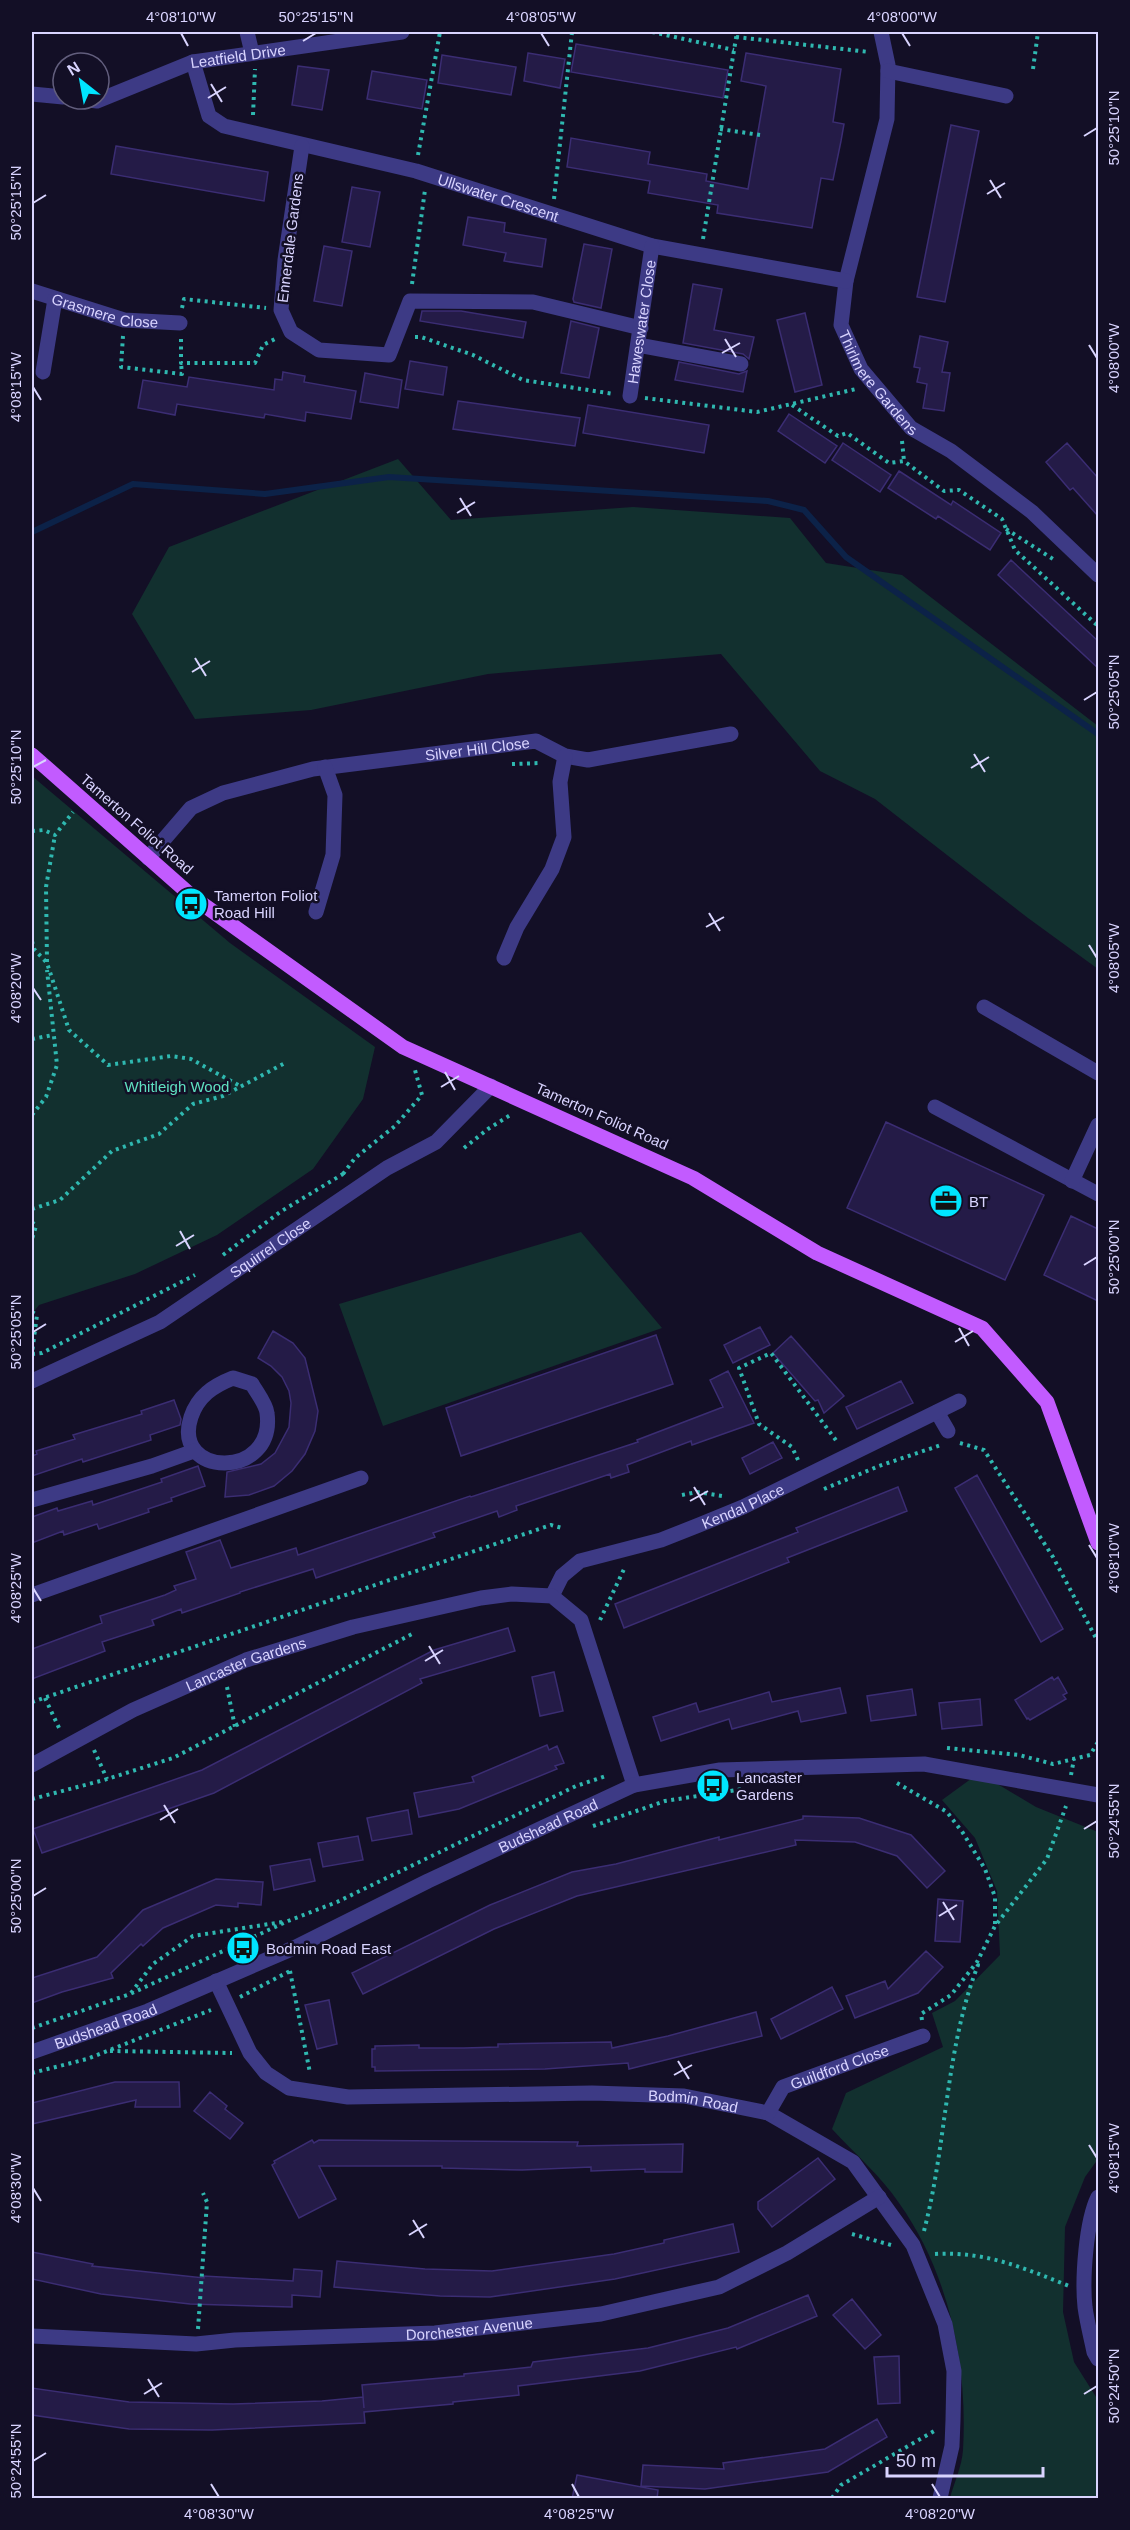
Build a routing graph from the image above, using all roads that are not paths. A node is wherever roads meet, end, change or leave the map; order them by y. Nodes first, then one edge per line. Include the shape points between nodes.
1 (247, 32) edge
2 (402, 32) edge
3 (881, 32) edge
4 (254, 53) junction
5 (194, 62) junction
6 (888, 71) junction
7 (32, 94) edge
8 (111, 95) edge
9 (51, 96) edge
10 (1006, 96) dead end
11 (302, 146) junction
12 (652, 246) junction
13 (846, 281) junction
14 (32, 291) edge
15 (55, 298) junction
16 (180, 323) road end
17 (641, 328) junction
18 (638, 345) junction
19 (741, 363) dead end
20 (43, 372) dead end
21 (630, 396) road end
22 (1098, 575) edge
23 (731, 734) dead end
24 (32, 755) edge
25 (565, 756) junction
26 (325, 767) junction
27 (148, 858) junction
28 (316, 912) dead end
29 (504, 958) dead end
30 (984, 1007) dead end
31 (1098, 1073) edge
32 (491, 1086) junction
33 (935, 1107) dead end
34 (1098, 1125) edge
35 (1072, 1181) junction
36 (1098, 1194) edge
37 (32, 1381) edge
38 (959, 1401) dead end
39 (937, 1412) junction
40 (950, 1436) road end
41 (194, 1451) junction
42 (361, 1478) dead end
43 (32, 1500) edge
44 (1098, 1540) edge
45 (32, 1595) edge
46 (552, 1596) junction
47 (32, 1765) edge
48 (634, 1785) junction
49 (1098, 1795) edge
50 (216, 1981) junction
51 (923, 2036) road end
52 (32, 2052) edge
53 (768, 2113) junction
54 (879, 2197) junction
55 (1098, 2197) edge
56 (32, 2336) edge
57 (1098, 2359) edge
58 (940, 2499) edge

1 - 4 street
2 - 4 street, Leatfield Drive
3 - 6 street, Thirlmere Gardens
4 - 5 street, Leatfield Drive
5 - 8 street, Leatfield Drive
5 - 11 street, Ullswater Crescent via 209,116 224,126
6 - 10 street
6 - 13 street, Thirlmere Gardens via 887,119
7 - 9 street
11 - 12 street, Ullswater Crescent via 427,174
11 - 17 street, Ennerdale Gardens via 281,310 291,332 319,350 389,355 410,301 533,302
12 - 13 street, Ullswater Crescent
12 - 17 street, Haweswater Close
13 - 22 street, Thirlmere Gardens via 841,325 861,369 911,428 951,451 1032,512
14 - 15 street, Grasmere Close
15 - 16 street, Grasmere Close via 124,320
15 - 20 street
17 - 18 street, Haweswater Close
18 - 19 street
18 - 21 street, Haweswater Close
23 - 25 street, Silver Hill Close via 588,760
24 - 27 main road, Tamerton Foliot Road
25 - 26 street, Silver Hill Close via 536,741
25 - 29 street via 560,782 564,837 552,869
26 - 27 street, Silver Hill Close via 223,793 191,808
26 - 28 street via 335,795 333,855
27 - 32 main road, Tamerton Foliot Road via 194,898 408,1049
30 - 31 street
32 - 37 street, Squirrel Close via 436,1142 387,1168 160,1322
32 - 44 main road, Tamerton Foliot Road via 693,1178 817,1253 982,1328 1047,1402
33 - 35 street
34 - 35 street
35 - 36 street
38 - 39 street, Kendal Place
39 - 40 street
39 - 46 street, Kendal Place via 743,1507 661,1540 580,1561 562,1576
41 - 41 street via 189,1425 196,1402 217,1384 233,1378 252,1384 267,1412 263,1442 250,1456 224,1466 208,1462
41 - 43 street
42 - 45 street
46 - 47 street, Lancaster Gardens via 512,1593 481,1598 353,1627 246,1660 188,1684
46 - 48 street via 581,1620 585,1629
48 - 49 street, Budshead Road via 720,1770 924,1764
48 - 50 street, Budshead Road via 296,1947
50 - 52 street, Budshead Road via 148,2011
50 - 53 street, Bodmin Road via 250,2053 266,2073 290,2088 348,2097 592,2093 684,2096
51 - 53 street, Guildford Close via 783,2087
53 - 54 street, Bodmin Road via 853,2162
54 - 56 street, Dorchester Avenue via 787,2253 718,2287 601,2314 435,2333 196,2344
54 - 58 street, Bodmin Road via 915,2250 945,2324 954,2371 953,2420 952,2446
55 - 57 street via 1086,2250 1085,2293

